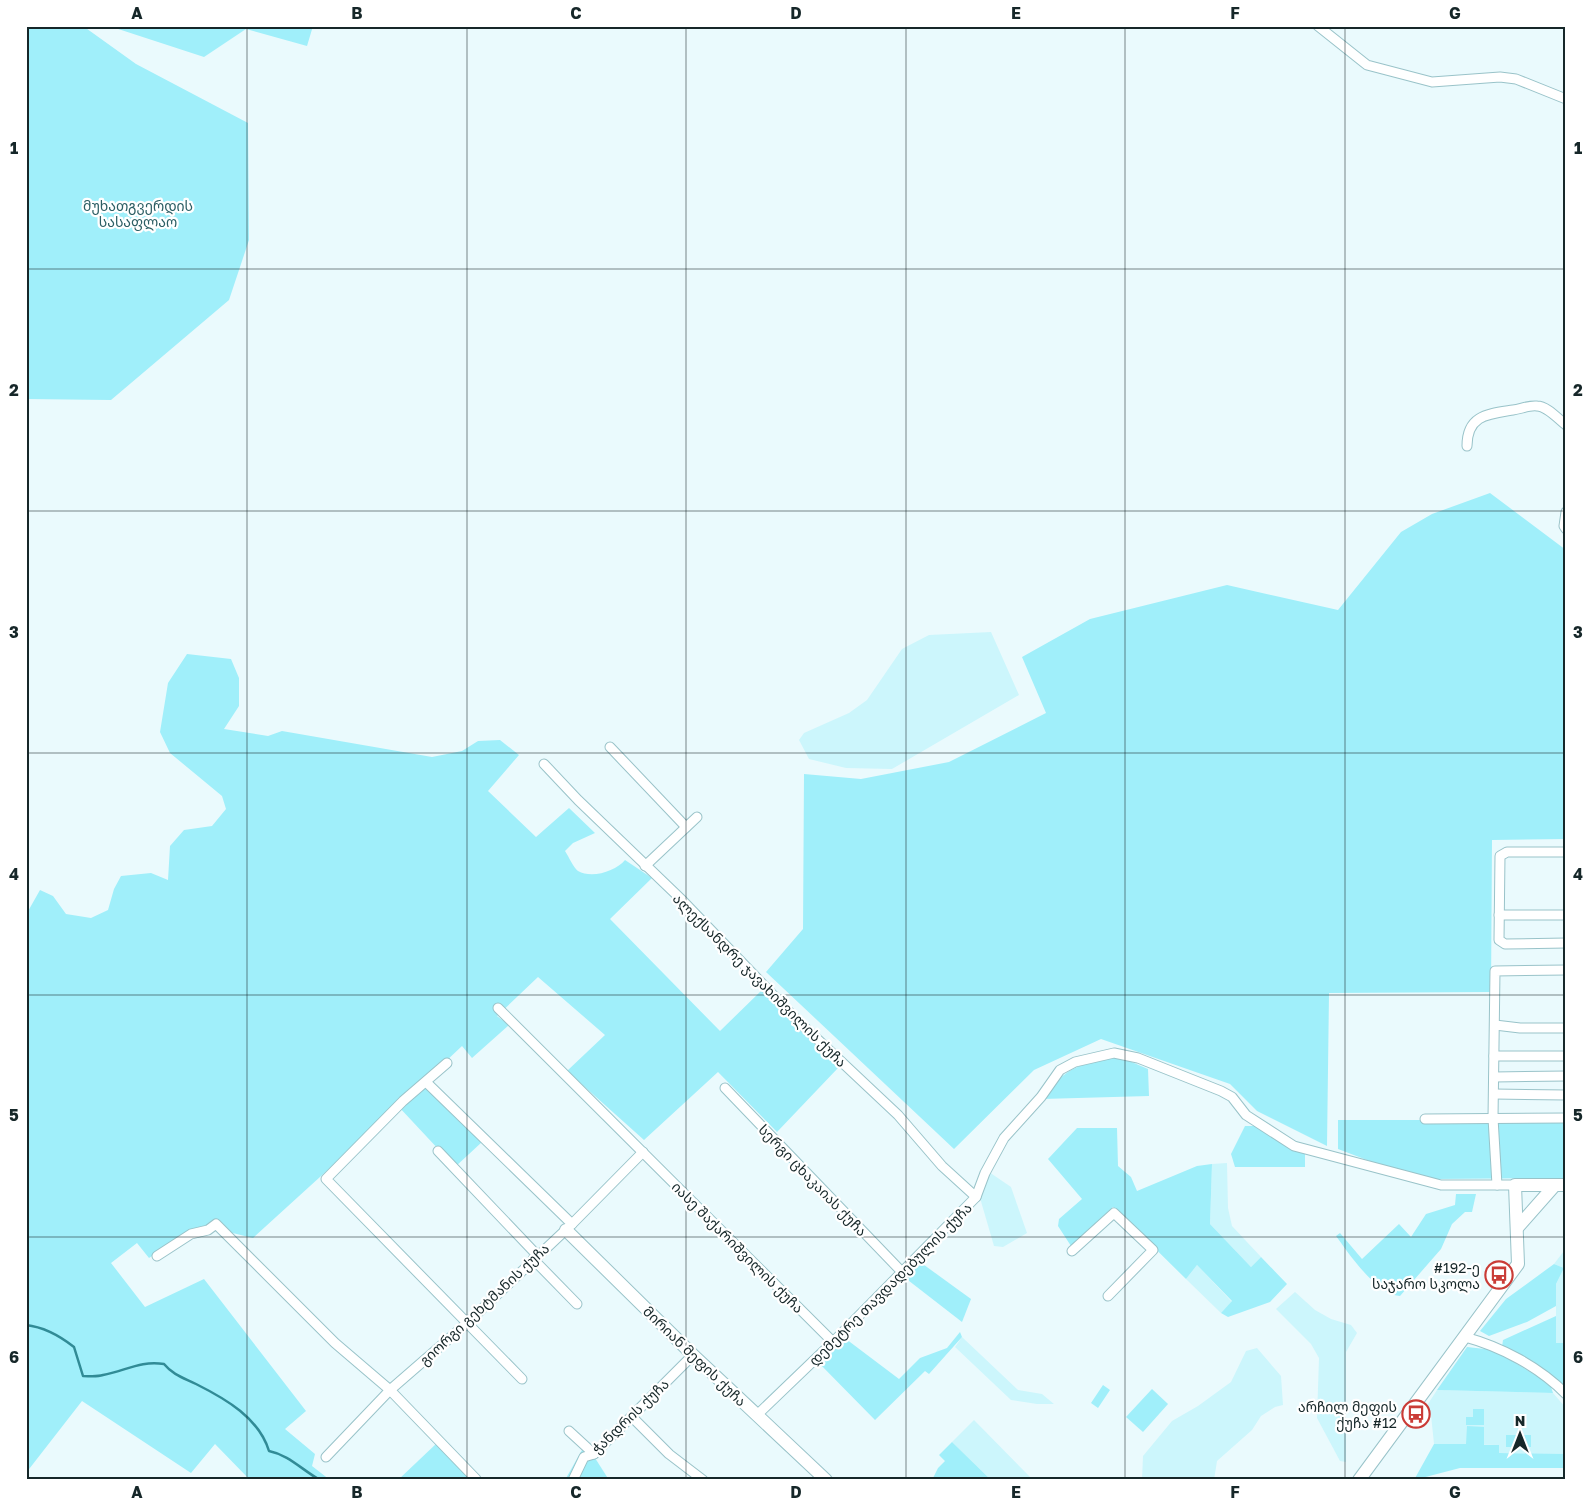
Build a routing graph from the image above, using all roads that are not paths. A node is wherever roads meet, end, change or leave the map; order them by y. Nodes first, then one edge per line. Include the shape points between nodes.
1 (1318, 26) edge
2 (1566, 99) edge
3 (1566, 425) edge
4 (1467, 446) dead end
5 (1566, 512) edge
6 (1566, 529) edge
7 (610, 747) dead end
8 (544, 764) dead end
9 (697, 817) dead end
10 (686, 828) junction
11 (1566, 852) edge
12 (645, 866) junction
13 (1566, 914) edge
14 (1499, 915) junction
15 (1566, 943) edge
16 (1566, 970) edge
17 (498, 1008) dead end
18 (1495, 1025) junction
19 (1566, 1028) edge
20 (1494, 1056) junction
21 (1566, 1056) edge
22 (447, 1063) dead end
23 (1566, 1076) edge
24 (1494, 1077) junction
25 (426, 1082) junction
26 (725, 1088) dead end
27 (1494, 1094) junction
28 (1566, 1094) edge
29 (1425, 1118) dead end
30 (1494, 1118) junction
31 (1566, 1118) edge
32 (438, 1150) dead end
33 (643, 1152) junction
34 (1497, 1185) junction
35 (1515, 1185) junction
36 (1561, 1185) edge
37 (976, 1197) junction
38 (569, 1227) junction
39 (1517, 1228) junction
40 (1072, 1251) dead end
41 (157, 1256) dead end
42 (535, 1257) junction
43 (902, 1272) junction
44 (1108, 1296) dead end
45 (576, 1304) dead end
46 (466, 1324) junction
47 (1465, 1337) junction
48 (834, 1342) junction
49 (693, 1355) junction
50 (522, 1378) dead end
51 (390, 1390) junction
52 (1566, 1394) edge
53 (757, 1416) junction
54 (632, 1417) junction
55 (569, 1431) dead end
56 (594, 1454) junction
57 (326, 1457) dead end
58 (476, 1480) edge
59 (573, 1480) edge
60 (703, 1480) edge
61 (826, 1480) edge
62 (1359, 1480) edge

1 - 2 street via 1367,65 1432,82 1500,77 1516,79
3 - 4 street via 1537,406 1495,413 1474,422 1467,435
5 - 6 street
7 - 10 street
8 - 12 street, ალექსანდრე ჯავახიშვილის ქუჩა
9 - 10 street
10 - 12 street
11 - 14 street via 1507,852 1500,856
12 - 37 street, ალექსანდრე ჯავახიშვილის ქუჩა via 797,1020 898,1115 942,1166
13 - 14 street
14 - 15 street via 1500,943
16 - 18 street via 1495,971
17 - 33 street, იასე შაქარიშვილის ქუჩა
18 - 19 street
18 - 20 street
20 - 21 street
20 - 24 street
22 - 25 street
23 - 24 street
24 - 27 street
25 - 38 street
25 - 46 street via 402,1101 326,1179
26 - 43 street, სერგი ცხაკაიას ქუჩა
27 - 28 street
27 - 30 street
29 - 30 street
30 - 31 street
30 - 34 street
32 - 42 street
33 - 38 street, გიორგი გეხტმანის ქუჩა
33 - 48 street, იასე შაქარიშვილის ქუჩა
34 - 35 street, დემეტრე თავდადებულის ქუჩა
34 - 37 street, დემეტრე თავდადებულის ქუჩა via 1441,1185 1294,1146 1246,1115 1234,1096 1138,1058 1114,1053 1075,1062 1060,1070 1004,1138
35 - 36 street, დემეტრე თავდადებულის ქუჩა
35 - 39 street
36 - 39 street
37 - 43 street, დემეტრე თავდადებულის ქუჩა
38 - 42 street, გიორგი გეხტმანის ქუჩა
38 - 49 street, მირიან მეფის ქუჩა
39 - 47 street via 1518,1264
40 - 44 street via 1114,1213 1153,1250
41 - 51 street via 185,1237 216,1224 335,1343
42 - 45 street
42 - 46 street, გიორგი გეხტმანის ქუჩა
43 - 48 street, დემეტრე თავდადებულის ქუჩა
46 - 50 street
46 - 51 street, გიორგი გეხტმანის ქუჩა
47 - 52 street via 1487,1343 1536,1369
47 - 62 street
48 - 53 street, დემეტრე თავდადებულის ქუჩა
49 - 53 street, მირიან მეფის ქუჩა
49 - 54 street, ჭანდრის ქუჩა
51 - 57 street, გიორგი გეხტმანის ქუჩა
51 - 58 street
53 - 61 street, მირიან მეფის ქუჩა
54 - 56 street, ჭანდრის ქუჩა
54 - 60 street via 669,1454
55 - 56 street
56 - 59 street, ჭანდრის ქუჩა via 584,1457

